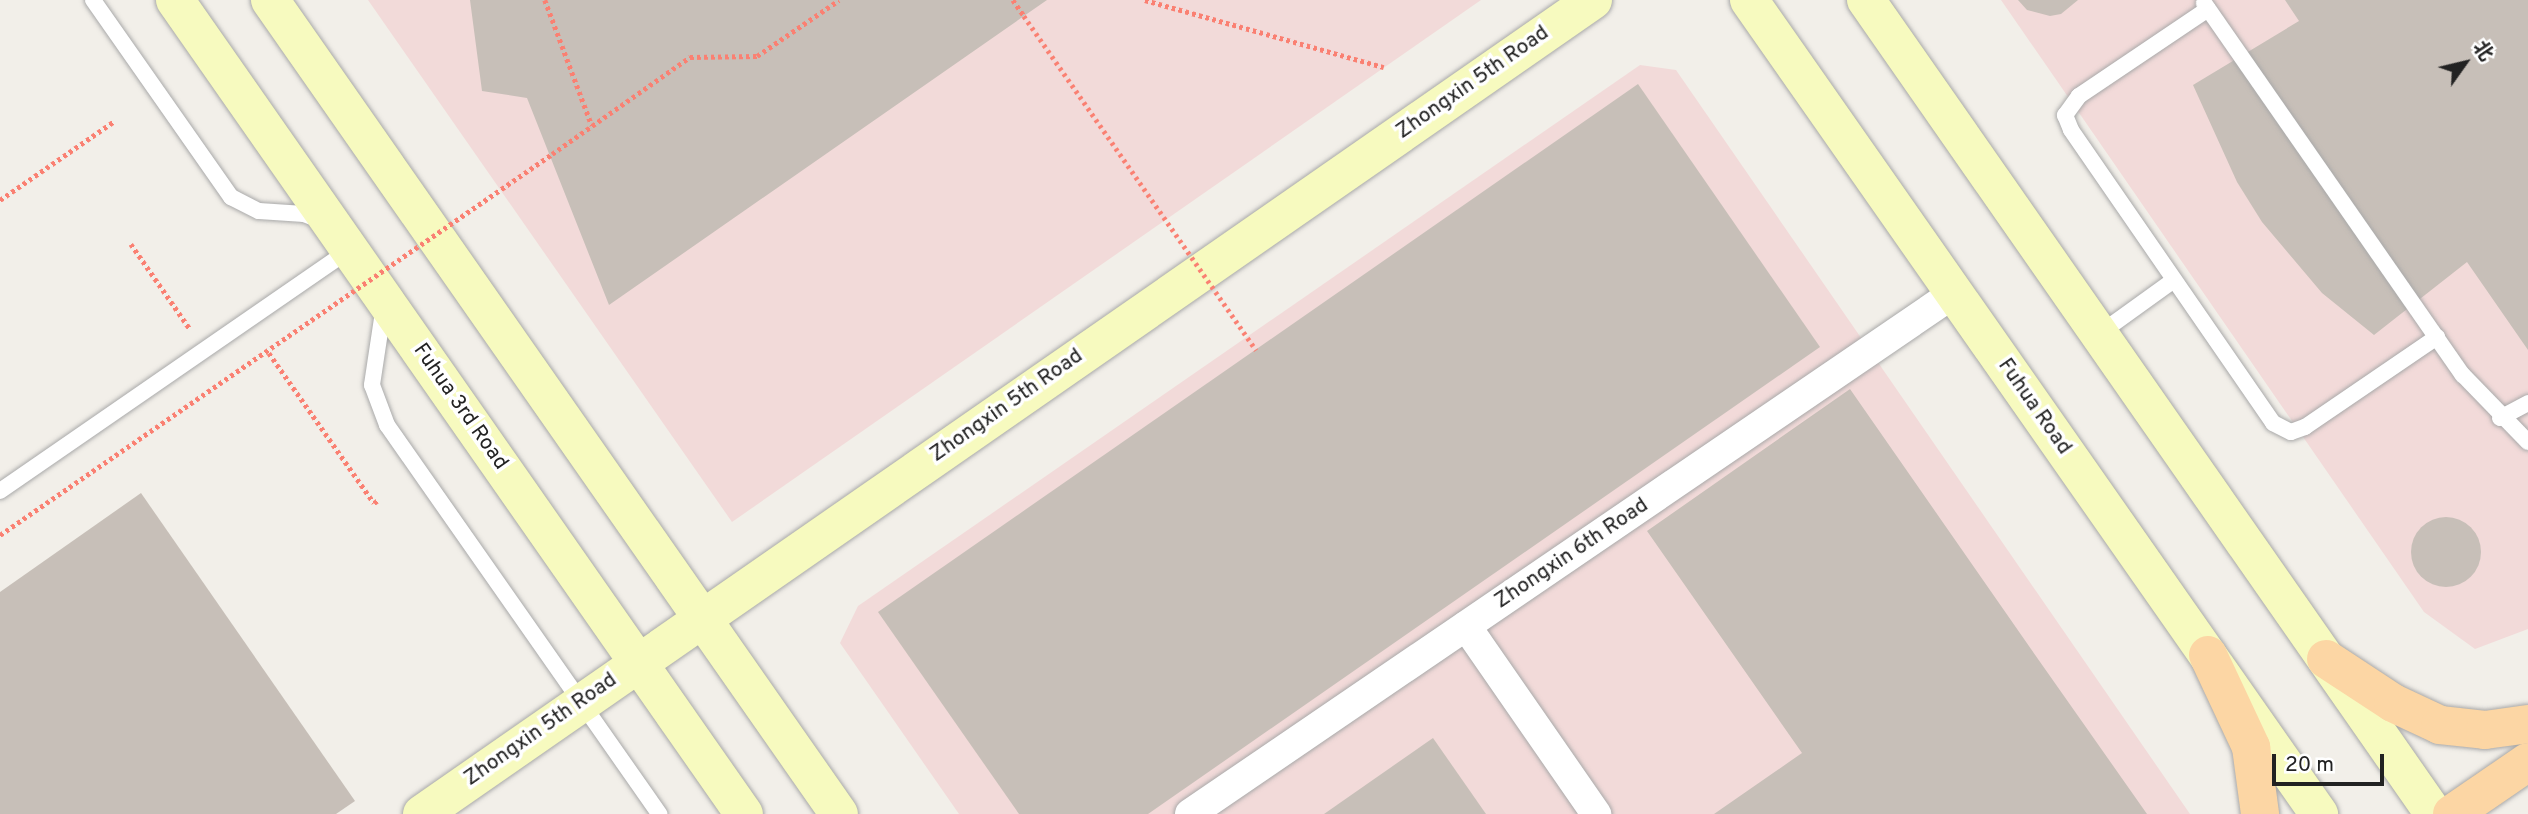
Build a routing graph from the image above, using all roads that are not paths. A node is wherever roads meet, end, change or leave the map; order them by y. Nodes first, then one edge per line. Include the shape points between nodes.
1 (93, 0) edge
2 (175, 0) edge
3 (270, 0) edge
4 (1592, 0) edge
5 (1749, 0) edge
6 (1866, 0) edge
7 (2205, 4) edge
8 (343, 240) junction
9 (2174, 280) junction
10 (378, 289) junction
11 (1954, 293) junction
12 (2099, 334) junction
13 (2437, 337) junction
14 (2528, 403) edge
15 (2500, 418) junction
16 (2528, 442) edge
17 (0, 491) edge
18 (701, 618) junction
19 (1466, 626) junction
20 (2207, 656) junction
21 (2326, 659) junction
22 (638, 662) junction
23 (580, 702) junction
24 (2528, 724) edge
25 (2528, 762) edge
26 (422, 814) edge
27 (659, 814) edge
28 (744, 814) edge
29 (839, 814) edge
30 (1190, 814) edge
31 (1596, 814) edge
32 (2260, 814) edge
33 (2319, 814) edge
34 (2434, 814) edge
35 (2452, 814) edge

1 - 8 lane via 231,198 260,211 314,217
2 - 8 street, Fuhua 3rd Road
3 - 18 street
4 - 18 street, Zhongxin 5th Road
5 - 11 street, Fuhua Road
6 - 12 street
7 - 9 lane via 2079,96 2065,115
7 - 13 lane
8 - 10 street, Fuhua 3rd Road
8 - 17 lane
9 - 12 lane
9 - 13 lane via 2273,423 2284,431 2305,427
10 - 22 street, Fuhua 3rd Road
10 - 23 lane via 384,317 372,385 376,404
11 - 19 street, Zhongxin 6th Road
11 - 20 street, Fuhua Road
12 - 21 street
13 - 15 lane
14 - 15 lane
15 - 16 lane
18 - 22 street, Zhongxin 5th Road
18 - 29 street
19 - 30 street, Zhongxin 6th Road
19 - 31 street
20 - 32 main road via 2251,747
20 - 33 street, Fuhua Road
21 - 24 main road via 2393,703 2440,724 2485,730
21 - 34 street
22 - 23 street, Zhongxin 5th Road
22 - 28 street, Fuhua 3rd Road
23 - 26 street, Zhongxin 5th Road
23 - 27 lane
25 - 35 main road

